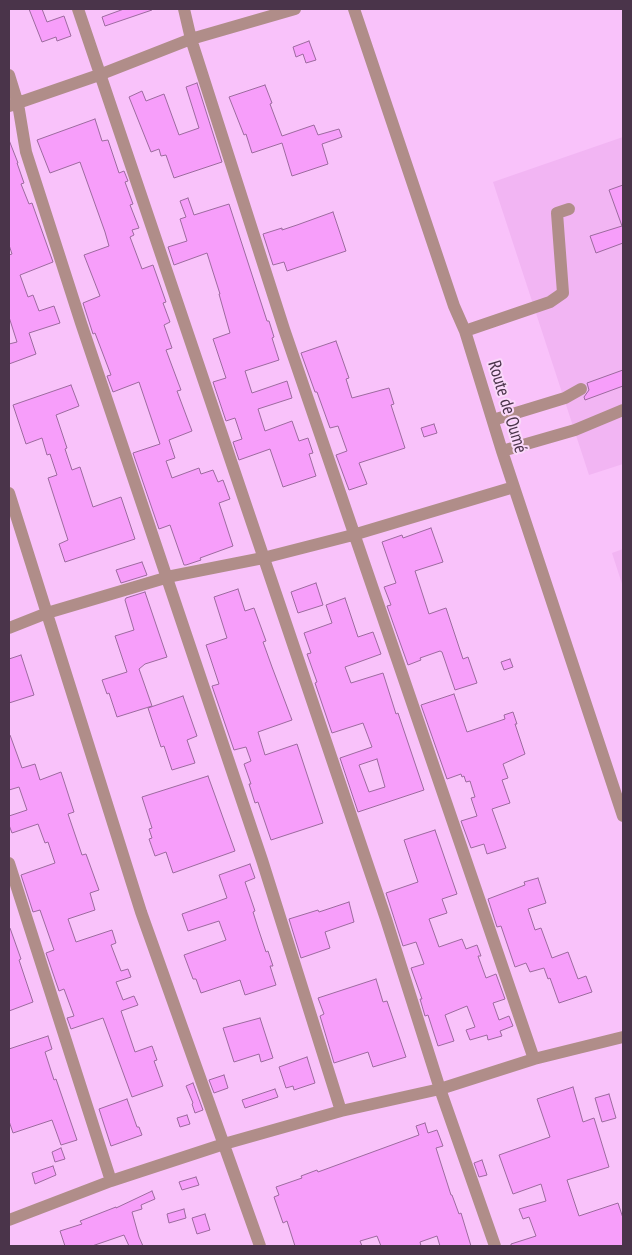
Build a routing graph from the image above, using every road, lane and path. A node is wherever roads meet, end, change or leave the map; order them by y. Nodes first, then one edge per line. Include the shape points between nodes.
1 (78, 9) edge
2 (184, 9) edge
3 (294, 9) edge
4 (354, 9) edge
5 (191, 39) junction
6 (9, 75) edge
7 (100, 75) junction
8 (14, 105) edge
9 (569, 208) dead end
10 (464, 331) junction
11 (581, 389) dead end
12 (623, 410) edge
13 (493, 420) junction
14 (502, 451) junction
15 (514, 487) junction
16 (9, 493) edge
17 (353, 535) junction
18 (263, 558) junction
19 (168, 577) junction
20 (47, 613) junction
21 (9, 628) edge
22 (623, 816) edge
23 (9, 864) edge
24 (623, 1038) edge
25 (534, 1060) junction
26 (440, 1089) junction
27 (341, 1111) junction
28 (224, 1144) junction
29 (111, 1181) junction
30 (9, 1220) edge
31 (260, 1246) edge
32 (495, 1246) edge

1 - 7 street
2 - 5 street
3 - 5 street
4 - 10 street, Route de Oumé
5 - 7 street
5 - 17 street
6 - 8 street
7 - 8 street
7 - 18 street
8 - 19 street via 81,323
9 - 10 street via 557,213 563,294 550,302
10 - 13 street, Route de Oumé
11 - 13 street via 565,398
12 - 14 street via 575,430
13 - 14 street, Route de Oumé
14 - 15 street, Route de Oumé
15 - 17 street
15 - 22 street, Route de Oumé
16 - 20 street
17 - 18 street
17 - 25 street
18 - 19 street
18 - 26 street via 386,919
19 - 20 street
19 - 27 street
20 - 21 street
20 - 28 street via 141,912
23 - 29 street
24 - 25 street
25 - 26 street
26 - 27 street
26 - 32 street
27 - 28 street
28 - 29 street
28 - 31 street
29 - 30 street

